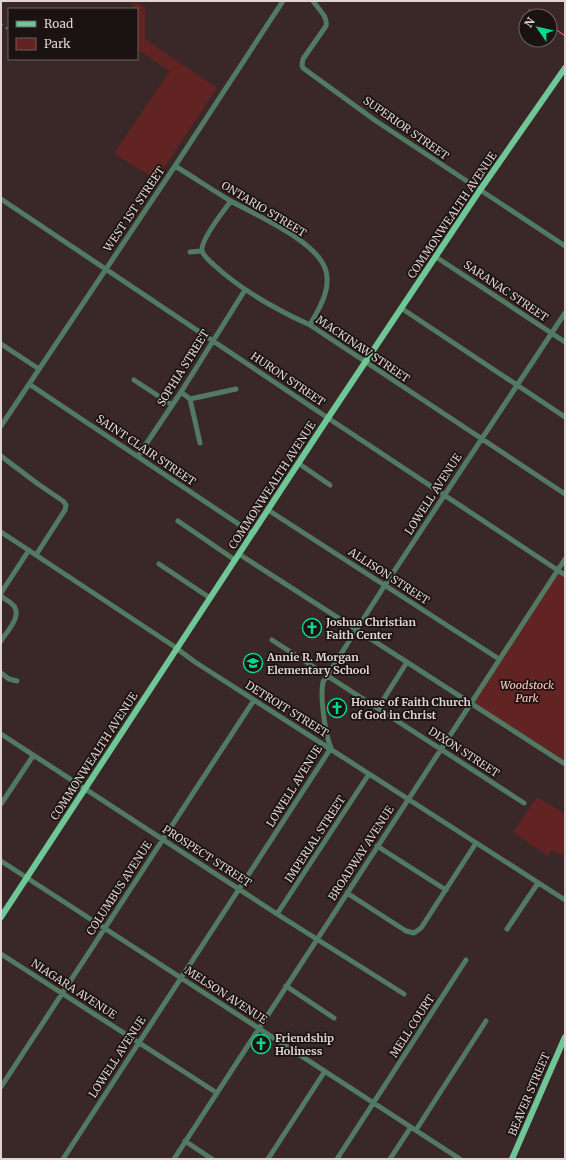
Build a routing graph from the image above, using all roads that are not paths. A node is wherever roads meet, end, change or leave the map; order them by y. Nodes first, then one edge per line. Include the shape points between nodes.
1 (283, 1) edge
2 (313, 1) edge
3 (565, 68) edge
4 (175, 166) junction
5 (480, 190) junction
6 (1, 199) edge
7 (231, 201) junction
8 (565, 246) edge
9 (202, 251) junction
10 (190, 252) dead end
11 (436, 257) junction
12 (106, 269) junction
13 (245, 290) junction
14 (401, 308) junction
15 (565, 313) edge
16 (310, 325) junction
17 (551, 333) junction
18 (213, 341) junction
19 (565, 342) edge
20 (1, 344) edge
21 (366, 363) junction
22 (39, 369) junction
23 (134, 380) dead end
24 (30, 384) junction
25 (517, 385) junction
26 (236, 389) dead end
27 (180, 392) junction
28 (190, 399) junction
29 (172, 405) junction
30 (565, 417) edge
31 (328, 418) junction
32 (1, 426) edge
33 (481, 439) junction
34 (200, 443) dead end
35 (1, 456) edge
36 (138, 456) junction
37 (298, 463) junction
38 (330, 485) dead end
39 (565, 494) edge
40 (444, 495) junction
41 (268, 510) junction
42 (178, 521) dead end
43 (1, 532) edge
44 (252, 533) junction
45 (29, 550) junction
46 (238, 554) junction
47 (36, 555) junction
48 (565, 559) edge
49 (235, 560) junction
50 (159, 564) dead end
51 (558, 570) junction
52 (565, 575) edge
53 (385, 585) junction
54 (1, 593) edge
55 (1, 596) edge
56 (210, 598) junction
57 (356, 630) junction
58 (272, 640) dead end
59 (1, 641) edge
60 (176, 648) junction
61 (499, 660) junction
62 (407, 662) junction
63 (1, 673) edge
64 (327, 676) junction
65 (17, 681) dead end
66 (254, 700) junction
67 (471, 703) junction
68 (378, 708) junction
69 (1, 734) edge
70 (331, 748) junction
71 (441, 749) junction
72 (33, 756) junction
73 (565, 764) edge
74 (369, 774) junction
75 (84, 789) junction
76 (408, 799) junction
77 (524, 803) dead end
78 (1, 804) edge
79 (163, 839) junction
80 (476, 843) junction
81 (377, 846) junction
82 (1, 861) edge
83 (26, 877) junction
84 (538, 883) junction
85 (239, 889) junction
86 (446, 890) junction
87 (347, 893) junction
88 (565, 900) edge
89 (278, 914) junction
90 (1, 917) edge
91 (105, 928) junction
92 (507, 929) dead end
93 (317, 939) junction
94 (1, 954) edge
95 (466, 960) dead end
96 (180, 977) junction
97 (286, 986) junction
98 (62, 993) junction
99 (404, 994) dead end
100 (334, 1018) dead end
101 (486, 1021) dead end
102 (259, 1028) junction
103 (565, 1037) edge
104 (139, 1043) junction
105 (325, 1071) junction
106 (1, 1086) edge
107 (217, 1093) junction
108 (374, 1103) junction
109 (411, 1127) junction
110 (416, 1130) junction
111 (185, 1141) junction
112 (456, 1158) edge
113 (62, 1159) edge
114 (174, 1159) edge
115 (212, 1159) edge
116 (268, 1159) edge
117 (338, 1159) edge
118 (390, 1159) edge
119 (512, 1159) edge

1 - 4 street, WEST 1ST STREET
2 - 5 street, SUPERIOR STREET via 325,16 327,24 303,59 303,68
3 - 5 main road, COMMONWEALTH AVENUE
4 - 7 street, ONTARIO STREET
4 - 12 street, WEST 1ST STREET
5 - 8 street, SUPERIOR STREET
5 - 11 main road, COMMONWEALTH AVENUE
6 - 12 street, HURON STREET
7 - 9 street via 210,232
7 - 16 street, ONTARIO STREET via 288,232 313,252 324,265 327,277 326,293
9 - 10 street
9 - 13 street, MACKINAW STREET via 225,275
11 - 14 main road, COMMONWEALTH AVENUE
11 - 17 street, SARANAC STREET
12 - 18 street, HURON STREET
12 - 22 street, WEST 1ST STREET
13 - 16 street, MACKINAW STREET
13 - 18 street, SOPHIA STREET
14 - 21 main road, COMMONWEALTH AVENUE
14 - 25 street
15 - 17 street, LOWELL AVENUE
16 - 21 street, MACKINAW STREET
17 - 19 street, SARANAC STREET
17 - 25 street, LOWELL AVENUE
18 - 27 street, SOPHIA STREET
18 - 31 street, HURON STREET
20 - 22 street
21 - 31 main road, COMMONWEALTH AVENUE
21 - 33 street, MACKINAW STREET
22 - 24 street, WEST 1ST STREET
23 - 29 street
24 - 32 street, WEST 1ST STREET
24 - 36 street, SAINT CLAIR STREET
25 - 30 street
25 - 33 street, LOWELL AVENUE
26 - 28 street
27 - 28 street
27 - 29 street, SOPHIA STREET
28 - 34 street
29 - 36 street, SOPHIA STREET
31 - 37 main road, COMMONWEALTH AVENUE
31 - 40 street, HURON STREET
33 - 39 street, MACKINAW STREET
33 - 40 street, LOWELL AVENUE
35 - 47 street via 63,501 66,506
36 - 44 street, SAINT CLAIR STREET
37 - 38 street
37 - 41 main road, COMMONWEALTH AVENUE
40 - 51 street, HURON STREET
40 - 53 street, LOWELL AVENUE
41 - 44 main road, COMMONWEALTH AVENUE
41 - 53 street, ALLISON STREET
42 - 49 street
43 - 45 street, DETROIT STREET
44 - 46 main road, COMMONWEALTH AVENUE
45 - 47 street, DETROIT STREET
45 - 54 street
46 - 49 main road, COMMONWEALTH AVENUE
46 - 57 street
47 - 60 street, DETROIT STREET
48 - 51 street, BROADWAY AVENUE
49 - 56 main road, COMMONWEALTH AVENUE
50 - 56 street
51 - 52 street, HURON STREET
51 - 61 street, BROADWAY AVENUE
53 - 57 street, LOWELL AVENUE
53 - 61 street, ALLISON STREET
55 - 59 street via 12,604 16,611 15,620
56 - 60 main road, COMMONWEALTH AVENUE
57 - 62 street
57 - 64 street, LOWELL AVENUE
58 - 64 street, DIXON STREET
60 - 66 street, DETROIT STREET
60 - 75 main road, COMMONWEALTH AVENUE
61 - 67 street, BROADWAY AVENUE
62 - 67 street
62 - 68 street
63 - 65 street
64 - 68 street, DIXON STREET
64 - 70 street, LOWELL AVENUE via 321,694
66 - 70 street, DETROIT STREET
66 - 79 street, COLUMBUS AVENUE
67 - 71 street, BROADWAY AVENUE
67 - 73 street
68 - 71 street, DIXON STREET
69 - 72 street, PROSPECT STREET
70 - 74 street, DETROIT STREET
70 - 85 street, LOWELL AVENUE
71 - 76 street, BROADWAY AVENUE
71 - 77 street, DIXON STREET
72 - 75 street, PROSPECT STREET
72 - 78 street
74 - 76 street, DETROIT STREET
74 - 89 street, IMPERIAL STREET
75 - 79 street, PROSPECT STREET
75 - 83 main road, COMMONWEALTH AVENUE
76 - 80 street, DETROIT STREET
76 - 81 street, BROADWAY AVENUE
79 - 85 street, PROSPECT STREET
79 - 91 street, COLUMBUS AVENUE
80 - 84 street, DETROIT STREET
80 - 86 street
81 - 86 street
81 - 87 street, BROADWAY AVENUE
82 - 83 street, MELSON AVENUE
83 - 90 main road, COMMONWEALTH AVENUE
83 - 91 street, MELSON AVENUE
84 - 88 street, DETROIT STREET
84 - 92 street
85 - 89 street, PROSPECT STREET
85 - 96 street, LOWELL AVENUE
86 - 87 street via 421,928 414,933 406,931
87 - 93 street, BROADWAY AVENUE
89 - 93 street, PROSPECT STREET
91 - 96 street, MELSON AVENUE
91 - 98 street, COLUMBUS AVENUE
93 - 97 street, BROADWAY AVENUE
93 - 99 street, PROSPECT STREET
94 - 98 street, NIAGARA AVENUE
95 - 108 street, MELL COURT
96 - 102 street, MELSON AVENUE
96 - 104 street, LOWELL AVENUE
97 - 100 street
97 - 102 street, BROADWAY AVENUE
98 - 104 street, NIAGARA AVENUE
98 - 106 street, COLUMBUS AVENUE
101 - 110 street
102 - 105 street, MELSON AVENUE
102 - 107 street, BROADWAY AVENUE
103 - 119 main road, BEAVER STREET
104 - 107 street, NIAGARA AVENUE
104 - 113 street, LOWELL AVENUE
105 - 108 street, MELSON AVENUE
105 - 116 street
107 - 111 street, BROADWAY AVENUE
108 - 109 street, MELSON AVENUE
108 - 117 street, MELL COURT
109 - 110 street, MELSON AVENUE
109 - 118 street
110 - 112 street, MELSON AVENUE
111 - 114 street, BROADWAY AVENUE
111 - 115 street

